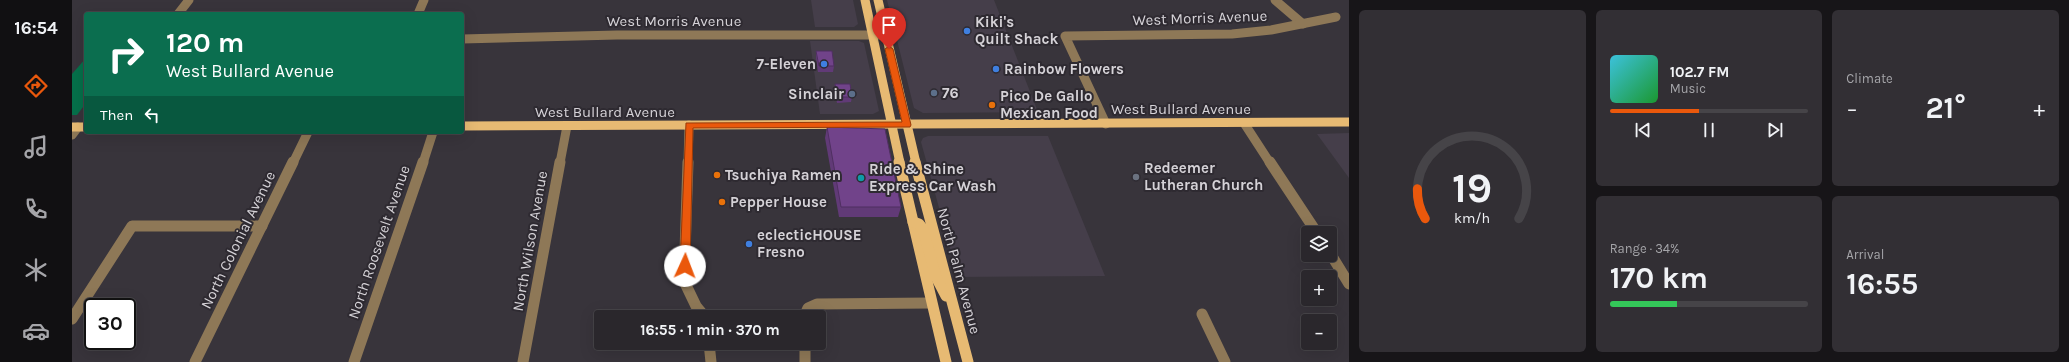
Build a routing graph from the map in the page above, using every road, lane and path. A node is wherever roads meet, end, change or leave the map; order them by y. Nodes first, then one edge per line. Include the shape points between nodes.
1 (188, 0) edge
2 (424, 0) edge
3 (865, 0) edge
4 (878, 0) edge
5 (1275, 0) edge
6 (179, 12) edge
7 (419, 12) edge
8 (1336, 16) dead end
9 (1303, 24) junction
10 (872, 35) junction
11 (886, 35) junction
12 (464, 39) edge
13 (1349, 122) edge
14 (1244, 123) junction
15 (1106, 124) junction
16 (689, 125) junction
17 (891, 125) junction
18 (907, 125) junction
19 (464, 126) edge
20 (567, 126) junction
21 (79, 127) edge
22 (307, 134) edge
23 (432, 134) edge
24 (72, 135) edge
25 (913, 222) junction
26 (262, 226) junction
27 (1312, 226) edge
28 (1336, 262) edge
29 (1349, 284) edge
30 (931, 303) junction
31 (699, 310) edge
32 (807, 310) edge
33 (955, 314) junction
34 (1202, 314) dead end
35 (72, 319) edge
36 (709, 350) edge
37 (805, 350) edge
38 (195, 362) edge
39 (354, 362) edge
40 (523, 362) edge
41 (710, 362) edge
42 (805, 362) edge
43 (946, 362) edge
44 (968, 362) edge
45 (1225, 362) edge

1 - 6 street
2 - 7 street
3 - 10 main road
4 - 11 main road, North Palm Avenue
5 - 9 street
8 - 9 street, West Morris Avenue
9 - 15 street, West Morris Avenue via 1232,34 1065,36
10 - 11 street, West Morris Avenue
10 - 12 street, West Morris Avenue via 625,35
10 - 17 main road
11 - 18 main road, North Palm Avenue
13 - 14 main road, West Bullard Avenue
14 - 15 main road, West Bullard Avenue
14 - 27 street
15 - 18 main road, West Bullard Avenue
16 - 17 main road, West Bullard Avenue
16 - 20 main road, West Bullard Avenue
16 - 31 street via 684,281
17 - 18 main road, West Bullard Avenue
17 - 25 main road
18 - 33 main road, North Palm Avenue
19 - 20 main road, West Bullard Avenue
20 - 40 street, North Wilson Avenue
21 - 24 street
22 - 26 street, North Colonial Avenue
23 - 39 street, North Roosevelt Avenue
25 - 30 main road
25 - 33 main road via 920,224 923,229 936,277
26 - 35 street via 132,226
26 - 38 street, North Colonial Avenue
28 - 29 street
30 - 32 street via 817,304
30 - 43 main road
33 - 44 main road, North Palm Avenue
34 - 45 street
36 - 41 street
37 - 42 street

